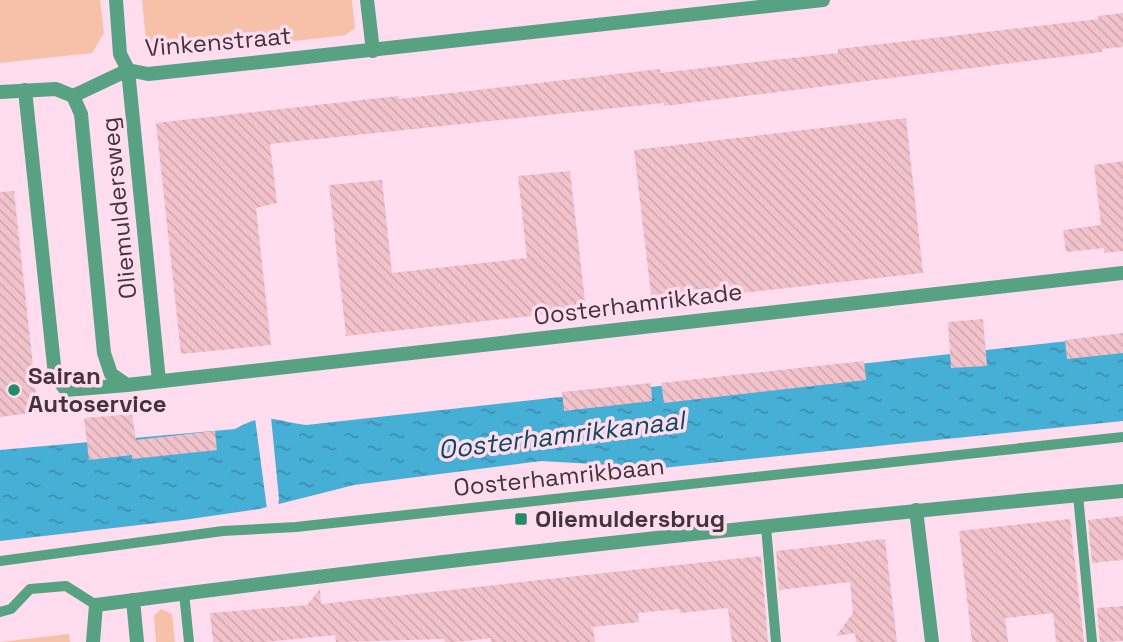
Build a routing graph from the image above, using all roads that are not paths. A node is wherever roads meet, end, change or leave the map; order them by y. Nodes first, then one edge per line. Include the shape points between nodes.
1 (116, 0) edge
2 (367, 0) edge
3 (822, 0) edge
4 (373, 51) junction
5 (128, 70) junction
6 (25, 90) junction
7 (0, 92) edge
8 (73, 96) junction
9 (1123, 273) edge
10 (159, 381) junction
11 (127, 385) junction
12 (1123, 437) edge
13 (1123, 491) edge
14 (1078, 495) junction
15 (916, 510) junction
16 (766, 527) junction
17 (0, 561) edge
18 (184, 593) junction
19 (133, 600) junction
20 (96, 605) junction
21 (0, 612) edge
22 (93, 642) edge
23 (138, 642) edge
24 (190, 642) edge
25 (776, 642) edge
26 (932, 642) edge
27 (1092, 642) edge

1 - 5 street, Oliemuldersweg via 120,54
2 - 4 street
3 - 4 street, Vinkenstraat
4 - 5 street, Vinkenstraat via 148,74
5 - 8 street, Vinkenstraat
5 - 10 street, Oliemuldersweg
6 - 7 street
6 - 8 street via 56,89
6 - 11 street via 55,375 66,390
8 - 11 street, Oliemuldersweg via 81,114 104,353 111,374
9 - 10 street, Oosterhamrikkade
10 - 11 street
12 - 17 lane, Oosterhamrikbaan via 223,531
13 - 14 street
14 - 15 street
14 - 27 lane
15 - 16 street
15 - 26 street
16 - 18 street
16 - 25 lane
18 - 19 street
18 - 24 lane
19 - 20 street
19 - 23 street
20 - 21 lane via 66,586 30,589 11,609
20 - 22 street

